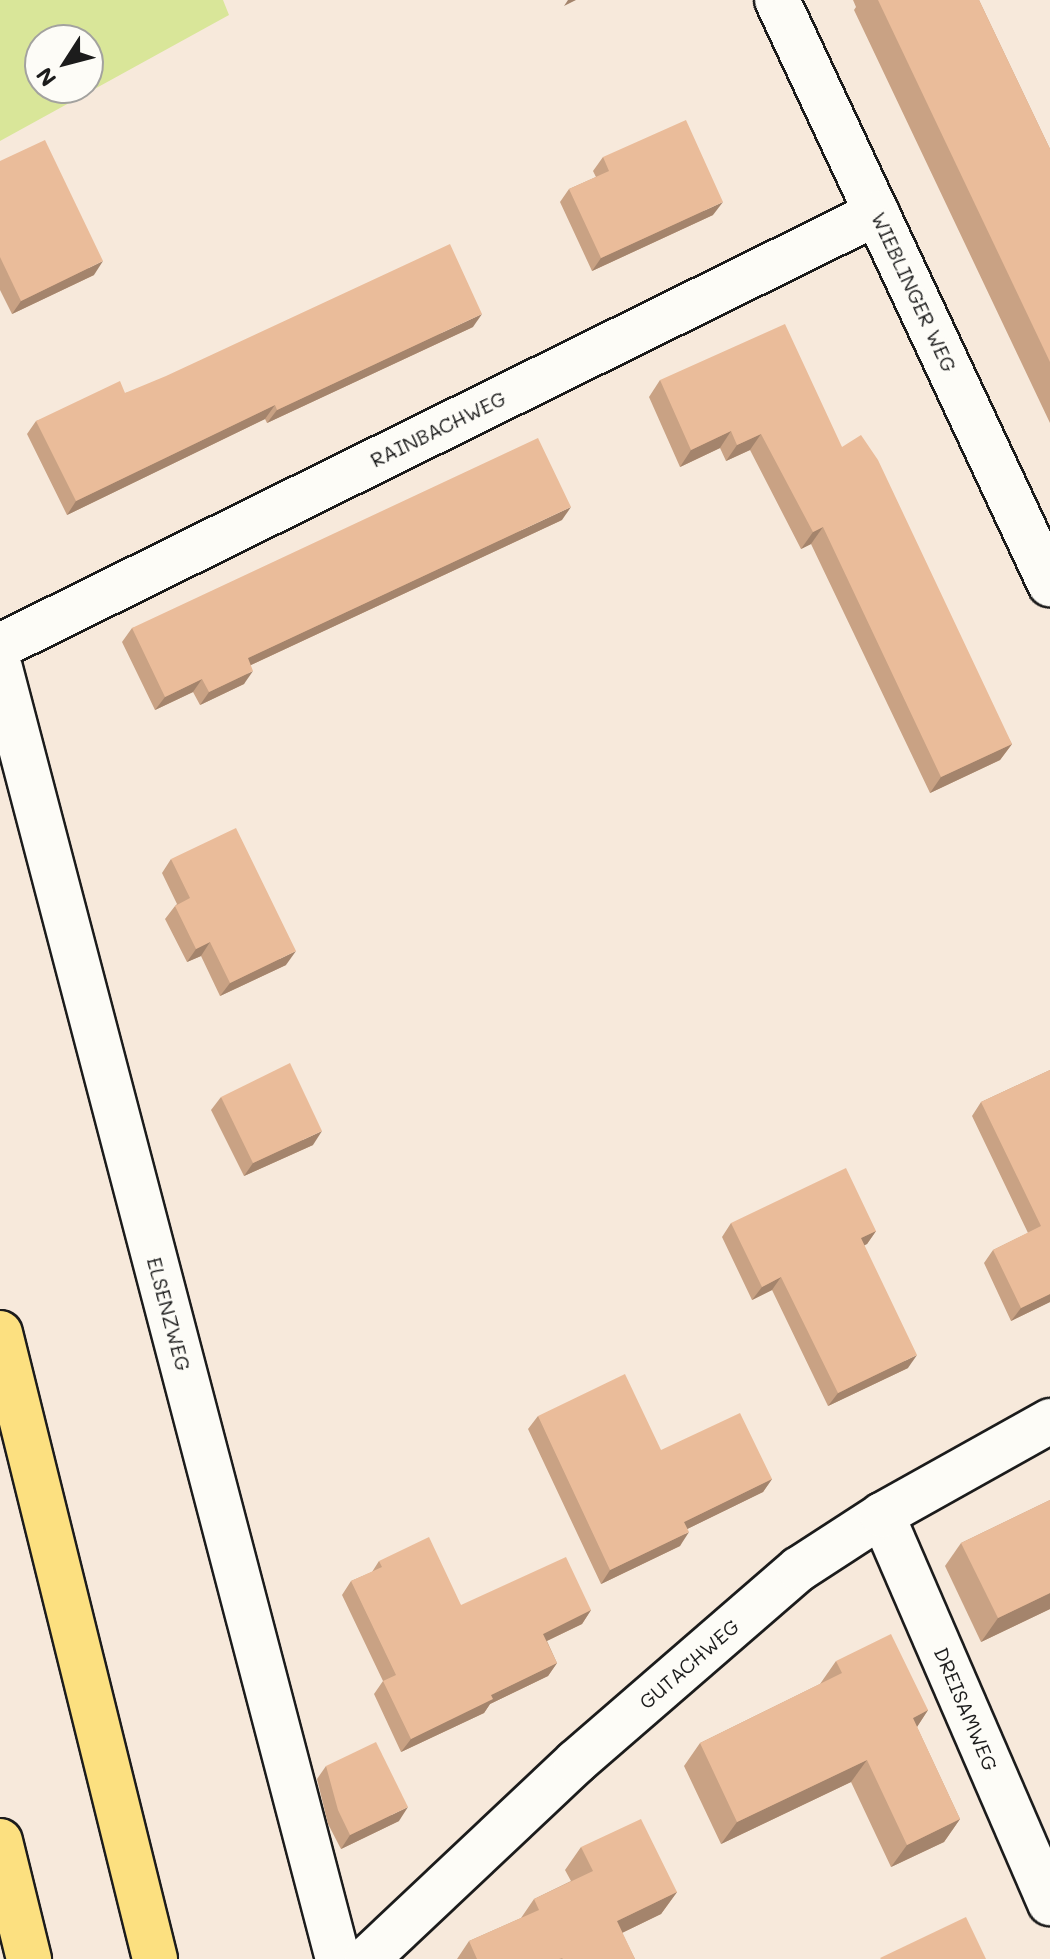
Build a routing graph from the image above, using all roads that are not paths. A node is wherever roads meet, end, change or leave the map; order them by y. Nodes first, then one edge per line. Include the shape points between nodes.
1 (777, 0) edge
2 (877, 213) junction
3 (1050, 584) edge
4 (0, 646) edge
5 (0, 668) edge
6 (0, 1333) edge
7 (1050, 1421) edge
8 (882, 1515) junction
9 (0, 1841) edge
10 (1050, 1903) edge
11 (29, 1959) edge
12 (155, 1959) edge
13 (338, 1959) edge
14 (367, 1959) edge

1 - 2 street, WIEBLINGER WEG
2 - 3 street, WIEBLINGER WEG
2 - 4 street, RAINBACHWEG
5 - 13 street, ELSENZWEG
6 - 12 highway
7 - 8 street, GUTACHWEG
8 - 10 street, DREISAMWEG
8 - 14 street, GUTACHWEG via 799,1569 576,1762
9 - 11 highway

